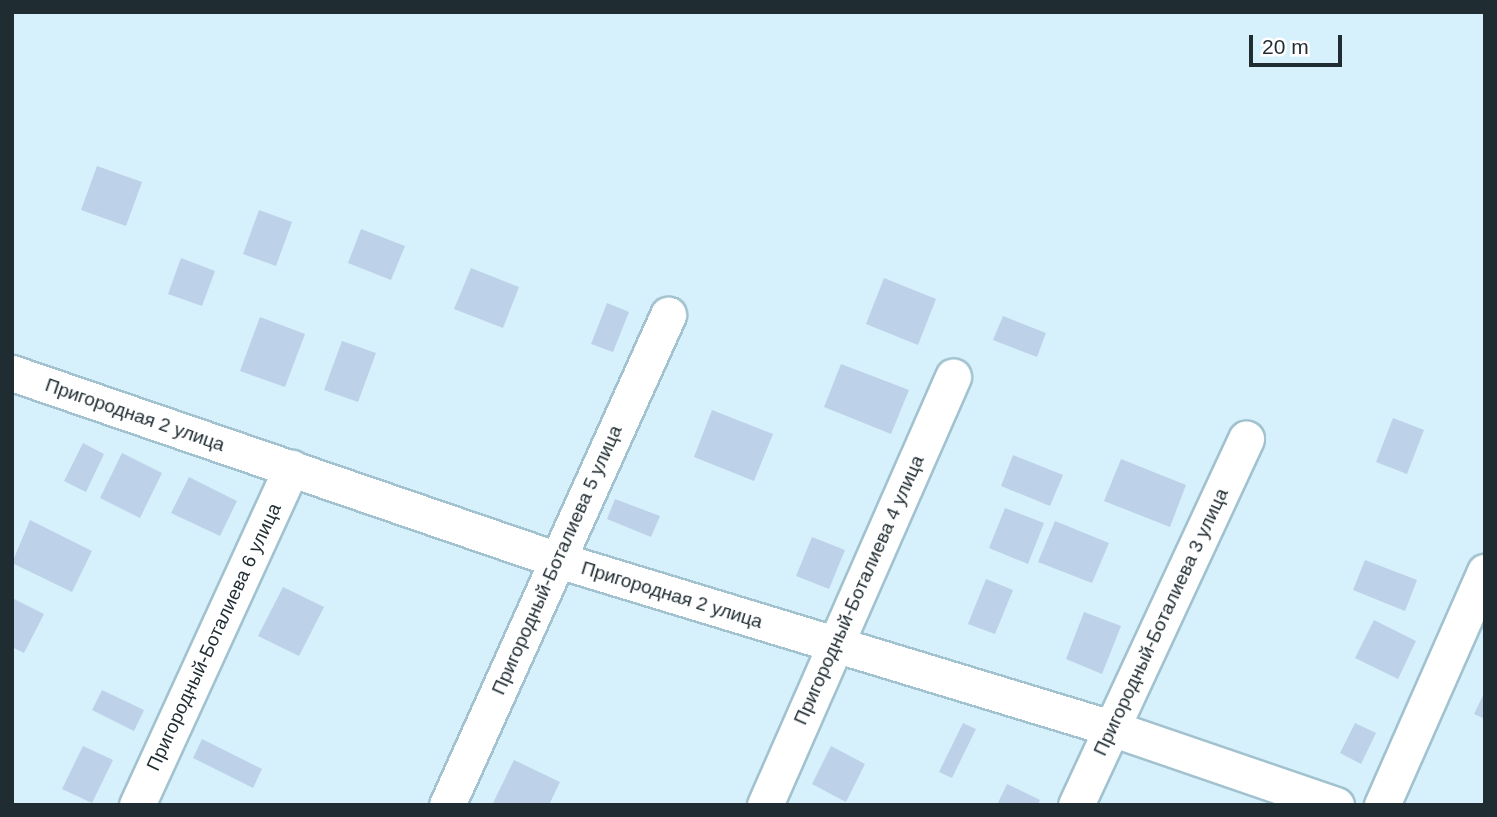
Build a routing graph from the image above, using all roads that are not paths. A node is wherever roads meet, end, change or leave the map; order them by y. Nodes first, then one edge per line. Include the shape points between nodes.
1 (668, 315) dead end
2 (12, 373) edge
3 (953, 376) dead end
4 (1245, 439) dead end
5 (291, 468) junction
6 (558, 560) junction
7 (1485, 572) edge
8 (835, 645) junction
9 (1111, 728) junction
10 (137, 805) edge
11 (447, 805) edge
12 (765, 805) edge
13 (1076, 805) edge
14 (1336, 805) edge
15 (1382, 805) edge

1 - 6 street, Пригородный-Боталиева 5 улица
2 - 5 street, Пригородная 2 улица
3 - 8 street, Пригородный-Боталиева 4 улица
4 - 9 street, Пригородный-Боталиева 3 улица
5 - 6 street, Пригородная 2 улица
5 - 10 street, Пригородный-Боталиева 6 улица
6 - 8 street, Пригородная 2 улица
6 - 11 street, Пригородный-Боталиева 5 улица
7 - 15 street
8 - 9 street, Пригородная 2 улица
8 - 12 street, Пригородный-Боталиева 4 улица
9 - 13 street, Пригородный-Боталиева 3 улица
9 - 14 street, Пригородная 2 улица

